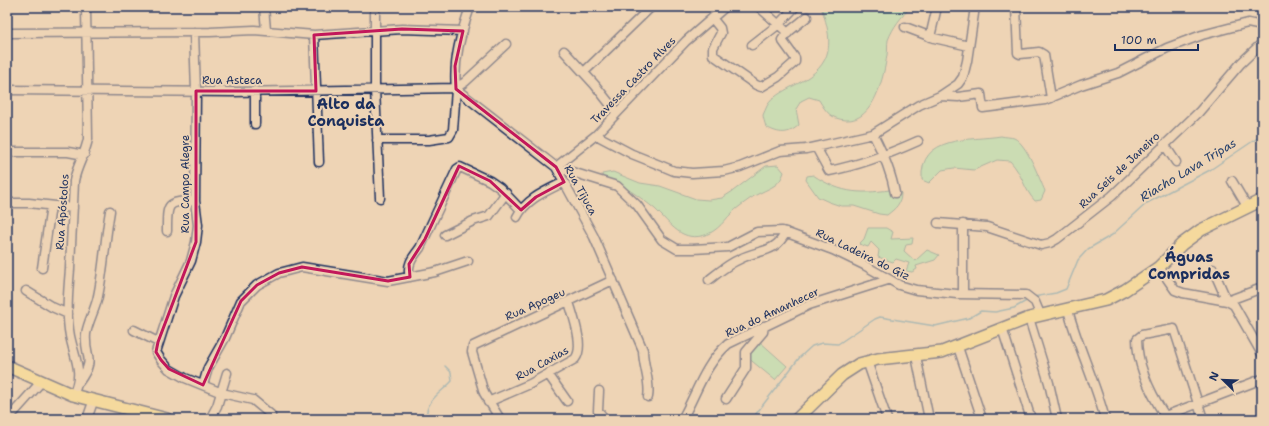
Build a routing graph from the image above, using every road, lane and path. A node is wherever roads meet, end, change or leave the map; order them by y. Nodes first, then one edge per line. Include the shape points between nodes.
1 (86, 7) edge
2 (264, 7) edge
3 (375, 7) edge
4 (470, 7) edge
5 (651, 7) edge
6 (725, 7) edge
7 (759, 7) edge
8 (795, 7) edge
9 (937, 7) edge
10 (975, 7) edge
11 (1016, 7) edge
12 (1259, 7) edge
13 (1262, 8) edge
14 (807, 17) dead end
15 (712, 18) junction
16 (779, 24) junction
17 (1262, 26) edge
18 (905, 27) dead end
19 (266, 30) junction
20 (375, 30) junction
21 (463, 31) junction
22 (87, 32) junction
23 (194, 32) junction
24 (7, 33) edge
25 (788, 33) junction
26 (314, 35) junction
27 (930, 37) junction
28 (1262, 43) edge
29 (506, 44) dead end
30 (752, 45) dead end
31 (969, 46) junction
32 (564, 51) dead end
33 (584, 72) junction
34 (456, 88) junction
35 (375, 89) junction
36 (7, 90) edge
37 (316, 90) junction
38 (196, 91) junction
39 (255, 91) junction
40 (88, 92) junction
41 (940, 96) junction
42 (1051, 98) junction
43 (617, 113) junction
44 (255, 124) dead end
45 (872, 134) junction
46 (596, 135) junction
47 (377, 140) junction
48 (918, 141) dead end
49 (1164, 144) junction
50 (816, 147) junction
51 (7, 152) edge
52 (84, 155) junction
53 (884, 156) junction
54 (319, 162) dead end
55 (1176, 162) dead end
56 (556, 167) junction
57 (1232, 181) dead end
58 (564, 182) junction
59 (506, 193) junction
60 (895, 193) dead end
61 (380, 198) dead end
62 (1262, 200) edge
63 (195, 201) junction
64 (7, 203) edge
65 (51, 206) junction
66 (73, 208) junction
67 (1248, 208) junction
68 (110, 211) dead end
69 (938, 223) dead end
70 (963, 224) junction
71 (167, 231) dead end
72 (786, 232) junction
73 (445, 235) dead end
74 (468, 261) dead end
75 (1159, 266) junction
76 (42, 268) dead end
77 (1213, 269) dead end
78 (410, 277) junction
79 (613, 280) junction
80 (709, 280) dead end
81 (888, 280) junction
82 (1262, 288) edge
83 (26, 291) dead end
84 (963, 293) junction
85 (1227, 301) junction
86 (569, 302) junction
87 (1068, 310) junction
88 (68, 314) junction
89 (1040, 314) junction
90 (1029, 318) junction
91 (764, 326) junction
92 (1002, 328) junction
93 (134, 330) dead end
94 (158, 342) junction
95 (958, 347) junction
96 (1262, 354) edge
97 (916, 356) junction
98 (868, 361) junction
99 (7, 366) edge
100 (227, 373) dead end
101 (548, 374) junction
102 (1262, 379) edge
103 (42, 381) junction
104 (79, 383) junction
105 (203, 385) junction
106 (599, 391) dead end
107 (222, 393) junction
108 (73, 395) junction
109 (648, 396) dead end
110 (726, 399) dead end
111 (567, 401) dead end
112 (93, 402) junction
113 (488, 402) junction
114 (1197, 404) junction
115 (271, 415) dead end
116 (13, 417) edge
117 (87, 419) edge
118 (167, 419) edge
119 (210, 419) edge
120 (500, 419) edge
121 (606, 419) edge
122 (682, 419) edge
123 (796, 419) edge
124 (887, 419) edge
125 (929, 419) edge
126 (982, 419) edge
127 (1032, 419) edge
128 (1057, 419) edge
129 (1105, 419) edge
130 (1203, 419) edge

1 - 22 street, Rua Apóstolos
2 - 19 street
3 - 20 street
4 - 21 street
5 - 33 street
6 - 15 street, Travessa Castro Alves
7 - 16 street
8 - 16 street
9 - 27 street
10 - 31 street
11 - 42 street via 1018,53 1038,52 1044,55
12 - 13 street
14 - 25 street
15 - 25 street via 721,33 713,48 713,55 759,86 767,85 795,62 795,58 783,42
15 - 43 street, Travessa Castro Alves via 663,63
16 - 25 street
16 - 30 street
17 - 42 street via 1248,23 1202,35 1167,48 1118,73
18 - 27 street
19 - 23 street
19 - 26 street
20 - 21 street
20 - 26 street
20 - 35 street
21 - 34 street via 455,66
22 - 23 street
22 - 24 street
22 - 40 street, Rua Apóstolos
23 - 38 street, Rua Campo Alegre
26 - 37 street
27 - 31 street
28 - 49 street, Rua Seis de Janeiro via 1241,63 1199,112
29 - 34 street
31 - 41 street via 963,77 958,84
32 - 33 street
33 - 43 street
34 - 35 street, Rua Asteca
34 - 47 street via 453,130 449,137 429,140
34 - 56 street, Rua Tijuca
35 - 37 street, Rua Asteca
35 - 47 street
36 - 40 street, Rua Asteca
37 - 39 street, Rua Asteca
37 - 54 street
38 - 39 street, Rua Asteca
38 - 40 street, Rua Asteca
38 - 63 street, Rua Campo Alegre
39 - 44 street
40 - 52 street, Rua Apóstolos via 88,139
41 - 42 street via 982,94 983,108
41 - 45 street via 919,105
43 - 46 street, Travessa Castro Alves
45 - 50 street
45 - 53 street
46 - 50 street via 650,162 674,171 692,173 724,171 780,151
46 - 56 street, Travessa Castro Alves
47 - 61 street
48 - 53 street
49 - 55 street
49 - 70 street, Rua Seis de Janeiro via 1099,207 1050,243 1035,244 998,230
50 - 53 street via 829,171
51 - 52 street via 57,151
52 - 66 street, Rua Apóstolos via 76,167
53 - 60 street
56 - 58 street, Rua Tijuca
56 - 72 street, Rua Ladeira do Giz via 617,186 637,205 662,240 677,249 728,247 757,232
57 - 67 street
58 - 59 street via 536,197 519,214
58 - 79 street, Rua Tijuca via 594,237
59 - 73 street via 489,216
59 - 78 street via 483,177 460,167 425,239 409,264
62 - 67 main road
63 - 71 street via 174,201 169,204
63 - 94 street, Rua Campo Alegre via 198,224 196,242 191,261 174,296
64 - 65 street
65 - 66 street
65 - 76 street
66 - 88 street, Rua Apóstolos
67 - 75 main road via 1210,224 1182,244
68 - 104 street via 98,300 86,332 89,364
69 - 70 street, Rua Seis de Janeiro
70 - 84 street
72 - 80 street via 777,245 740,259
72 - 81 street, Rua Ladeira do Giz via 845,256
74 - 78 street
75 - 85 street via 1175,290 1183,294
75 - 87 main road via 1106,300
77 - 85 street
78 - 105 street via 388,281 302,267 267,278 241,301 208,368
79 - 86 street, Rua Apogeu
79 - 109 street, Rua Tijuca via 643,350 643,364 650,388
81 - 84 street, Rua Ladeira do Giz via 916,290
81 - 91 street, Rua do Amanhecer via 822,300
82 - 85 street
83 - 88 street
84 - 89 street, Rua Ladeira do Giz via 1026,295 1033,300
85 - 96 street via 1234,305
86 - 101 street, Rua Caxias via 576,328 579,355
86 - 113 street, Rua Apogeu via 475,344 471,349
87 - 89 main road
87 - 129 street via 1095,383
88 - 104 street, Rua Apóstolos
89 - 90 main road
90 - 92 main road
90 - 128 street
91 - 110 street via 763,332 746,352 746,368
91 - 122 street, Rua do Amanhecer via 738,338 719,352 702,377
92 - 95 main road
92 - 127 street
93 - 94 street
94 - 105 street, Rua Campo Alegre via 156,352 169,369
95 - 97 main road
95 - 126 street
97 - 98 main road
97 - 125 street
98 - 123 main road via 842,375
98 - 124 street
99 - 103 main road
100 - 107 street
101 - 111 street
101 - 113 street, Rua Caxias
102 - 114 street
103 - 108 main road
103 - 116 street
104 - 108 street
105 - 107 street
106 - 121 street via 598,411
107 - 115 street via 253,400
107 - 119 street
108 - 112 main road
112 - 117 street
112 - 118 main road
113 - 120 street
114 - 114 street via 1174,329 1142,335 1137,339 1137,354 1156,402 1165,416
114 - 130 street

